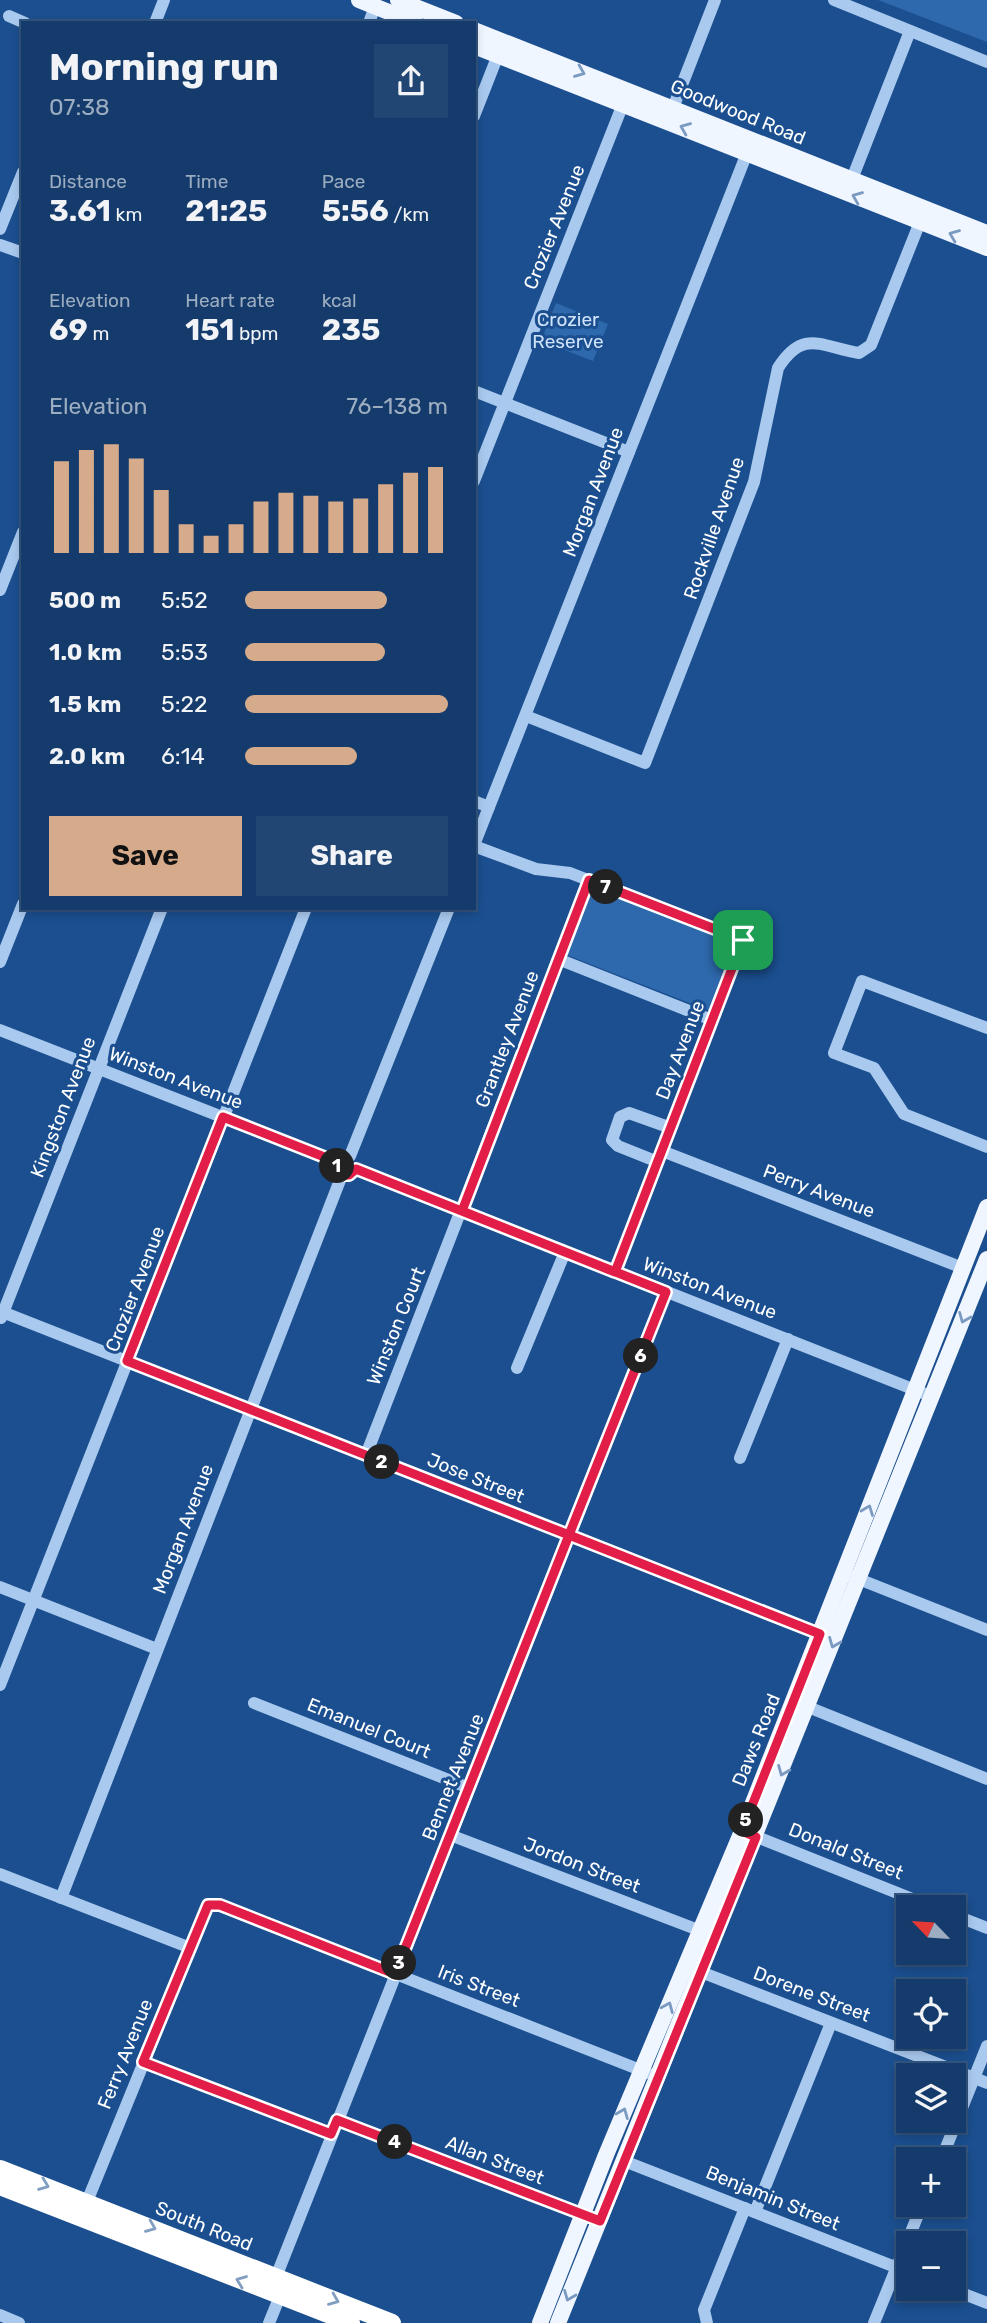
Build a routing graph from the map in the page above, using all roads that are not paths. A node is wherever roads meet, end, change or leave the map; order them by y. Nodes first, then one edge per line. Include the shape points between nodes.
1 (164, 0) edge
2 (359, 0) edge
3 (398, 0) edge
4 (715, 0) edge
5 (834, 0) edge
6 (375, 6) junction
7 (416, 10) edge
8 (9, 16) dead end
9 (21, 21) edge
10 (156, 21) edge
11 (370, 21) edge
12 (450, 21) edge
13 (910, 31) junction
14 (482, 33) edge
15 (476, 47) edge
16 (517, 47) junction
17 (498, 55) junction
18 (987, 62) edge
19 (623, 104) junction
20 (673, 108) junction
21 (476, 111) edge
22 (739, 134) junction
23 (767, 145) junction
24 (747, 153) junction
25 (21, 177) edge
26 (852, 179) junction
27 (13, 196) junction
28 (914, 204) junction
29 (0, 205) edge
30 (940, 214) junction
31 (920, 222) junction
32 (0, 229) edge
33 (987, 233) edge
34 (0, 244) edge
35 (987, 248) edge
36 (21, 252) edge
37 (476, 392) edge
38 (505, 404) junction
39 (629, 452) junction
40 (476, 476) edge
41 (21, 537) edge
42 (0, 551) edge
43 (13, 557) junction
44 (0, 590) edge
45 (526, 716) junction
46 (476, 803) edge
47 (489, 807) junction
48 (476, 841) edge
49 (476, 847) edge
50 (589, 880) junction
51 (21, 909) edge
52 (161, 910) edge
53 (305, 910) edge
54 (448, 910) edge
55 (558, 959) junction
56 (0, 962) edge
57 (712, 1020) junction
58 (987, 1028) edge
59 (0, 1030) edge
60 (99, 1069) junction
61 (223, 1117) junction
62 (671, 1128) junction
63 (987, 1147) edge
64 (350, 1156) junction
65 (660, 1156) junction
66 (340, 1169) junction
67 (356, 1169) junction
68 (987, 1207) edge
69 (462, 1211) junction
70 (565, 1252) junction
71 (987, 1259) edge
72 (963, 1268) junction
73 (615, 1272) junction
74 (666, 1292) junction
75 (1, 1314) edge
76 (788, 1339) junction
77 (127, 1361) junction
78 (517, 1368) dead end
79 (915, 1390) junction
80 (933, 1397) junction
81 (250, 1410) junction
82 (366, 1455) junction
83 (740, 1458) dead end
84 (569, 1535) junction
85 (844, 1574) junction
86 (860, 1580) junction
87 (0, 1587) edge
88 (33, 1600) junction
89 (987, 1630) edge
90 (820, 1634) junction
91 (157, 1649) junction
92 (0, 1685) edge
93 (254, 1703) dead end
94 (808, 1707) junction
95 (987, 1779) edge
96 (469, 1788) junction
97 (749, 1834) junction
98 (450, 1835) junction
99 (0, 1874) edge
100 (902, 1895) edge
101 (61, 1898) junction
102 (208, 1905) joint
103 (966, 1920) edge
104 (987, 1928) edge
105 (701, 1931) junction
106 (188, 1947) junction
107 (701, 1972) junction
108 (395, 1974) junction
109 (831, 2022) junction
110 (987, 2046) edge
111 (143, 2062) junction
112 (641, 2070) junction
113 (658, 2077) junction
114 (974, 2078) junction
115 (987, 2083) edge
116 (337, 2120) junction
117 (331, 2134) junction
118 (946, 2147) edge
119 (624, 2161) junction
120 (0, 2169) edge
121 (0, 2186) edge
122 (84, 2210) junction
123 (750, 2210) junction
124 (583, 2215) junction
125 (600, 2221) junction
126 (896, 2268) edge
127 (276, 2277) junction
128 (896, 2281) edge
129 (966, 2295) edge
130 (281, 2296) junction
131 (987, 2303) edge
132 (0, 2315) edge
133 (19, 2323) edge
134 (269, 2323) edge
135 (351, 2323) edge
136 (392, 2323) edge
137 (540, 2323) edge
138 (558, 2323) edge
139 (707, 2323) edge
140 (874, 2323) edge

1 - 10 street
2 - 6 main road
3 - 7 main road
4 - 20 street
5 - 13 street
6 - 7 main road
6 - 11 street
7 - 12 main road
8 - 9 street
13 - 18 street
13 - 26 street
14 - 16 main road, Goodwood Road
14 - 17 main road
15 - 17 main road, Goodwood Road
16 - 17 main road
16 -> 20 main road, Goodwood Road
17 - 19 main road, Goodwood Road
17 - 21 street
24 -> 19 main road, Goodwood Road
19 - 38 street, Crozier Avenue
20 - 22 main road, Goodwood Road
22 - 23 main road, Goodwood Road
22 - 24 main road
23 - 24 main road
23 - 26 main road, Goodwood Road
31 -> 24 main road, Goodwood Road
24 - 39 street, Morgan Avenue
25 - 27 street
26 - 28 main road, Goodwood Road
27 - 29 street
27 - 32 street
28 - 30 main road, Goodwood Road
28 - 31 main road
30 - 31 main road
30 - 33 main road, Goodwood Road
35 -> 31 main road, Goodwood Road
31 - 45 street, Rockville Avenue via 871,345 859,353 822,341 808,343 786,354 778,368 754,482 645,763
34 - 36 street
37 - 38 street
38 - 39 street
38 - 40 street, Crozier Avenue
39 - 45 street, Morgan Avenue
41 - 43 street
42 - 43 street
43 - 44 street
45 - 47 street, Morgan Avenue
46 - 47 street
47 - 48 street, Morgan Avenue
49 - 50 street, Day Avenue via 536,869
50 - 55 street, Grantley Avenue
50 - 57 street, Day Avenue via 743,940
51 - 56 street
52 - 60 street, Kingston Avenue
53 - 61 street, Crozier Avenue
54 - 64 street
55 - 57 street
55 - 69 street, Grantley Avenue
57 - 62 street, Day Avenue
58 - 63 street via 862,981 834,1053 874,1069 904,1114
59 - 60 street, Winston Avenue
60 - 61 street, Winston Avenue
60 - 75 street, Kingston Avenue
61 - 66 street, Winston Avenue
61 - 77 street, Crozier Avenue
62 - 65 street, Day Avenue
62 - 65 street, Day Avenue via 629,1113 620,1117 612,1140 618,1146
64 - 66 street via 342,1156
64 - 67 street
65 - 72 street, Perry Avenue
65 - 73 street, Day Avenue
66 - 67 street via 349,1175
66 - 81 street, Morgan Avenue
67 - 69 street, Winston Avenue
68 - 72 main road, Daws Road
69 - 70 street, Winston Avenue
69 - 82 street, Winston Court
70 - 73 street, Winston Avenue
70 - 78 street
71 -> 80 main road, Daws Road
72 - 79 main road, Daws Road
73 - 74 street, Winston Avenue
74 - 76 street, Winston Avenue
74 - 84 street, Bennet Avenue
75 - 77 street, Jose Street
76 - 79 street, Winston Avenue
76 - 83 street
77 - 81 street, Jose Street
77 - 88 street, Crozier Avenue
79 - 80 street, Winston Avenue
85 -> 79 main road, Daws Road
80 - 86 main road, Daws Road
81 - 82 street, Jose Street
81 - 91 street, Morgan Avenue
82 - 84 street, Jose Street
84 - 90 street, Jose Street
84 - 96 street, Bennet Avenue
85 - 86 street
85 - 90 main road, Daws Road
86 - 89 street
86 -> 94 main road, Daws Road
87 - 88 street
88 - 91 street
88 - 92 street, Crozier Avenue
90 - 97 main road, Daws Road
91 - 101 street, Morgan Avenue
93 - 96 street, Emanuel Court
94 - 95 street
94 -> 97 main road, Daws Road
96 - 98 street, Bennet Avenue
97 - 100 street, Donald Street
97 - 105 main road, Daws Road
97 - 107 main road, Daws Road
98 - 105 street, Jordon Street
98 - 108 street, Bennet Avenue
99 - 101 street
101 - 106 street
102 - 106 street, Ferry Avenue
102 - 108 street, Iris Street via 220,1905
103 - 104 street
112 -> 105 main road, Daws Road
106 - 111 street, Ferry Avenue
107 - 109 street, Dorene Street
107 - 113 main road, Daws Road
108 - 112 street, Iris Street
108 - 116 street, Bennet Avenue
109 - 114 street, Dorene Street
109 - 123 street
110 - 114 street
111 - 117 street
111 - 122 street, Ferry Avenue
112 - 113 street, Iris Street
124 -> 112 main road, Daws Road
113 - 119 main road, Daws Road
114 - 115 street, Dorene Street
114 - 118 street
116 - 117 street, Bennet Avenue
116 - 124 street, Allan Street
117 - 127 street, Bennet Avenue
119 - 123 street, Benjamin Street
119 - 125 main road, Daws Road
120 -> 122 highway, South Road
121 - 122 highway, South Road
122 -> 127 highway, South Road
130 -> 122 highway, South Road
123 - 126 street, Benjamin Street
123 - 139 street via 704,2310
124 - 125 street, Allan Street
124 - 137 main road, Daws Road
125 -> 138 main road, Daws Road
127 -> 136 highway, South Road
128 - 140 street
129 - 131 street
130 - 134 street
130 - 135 highway, South Road
132 - 133 street

